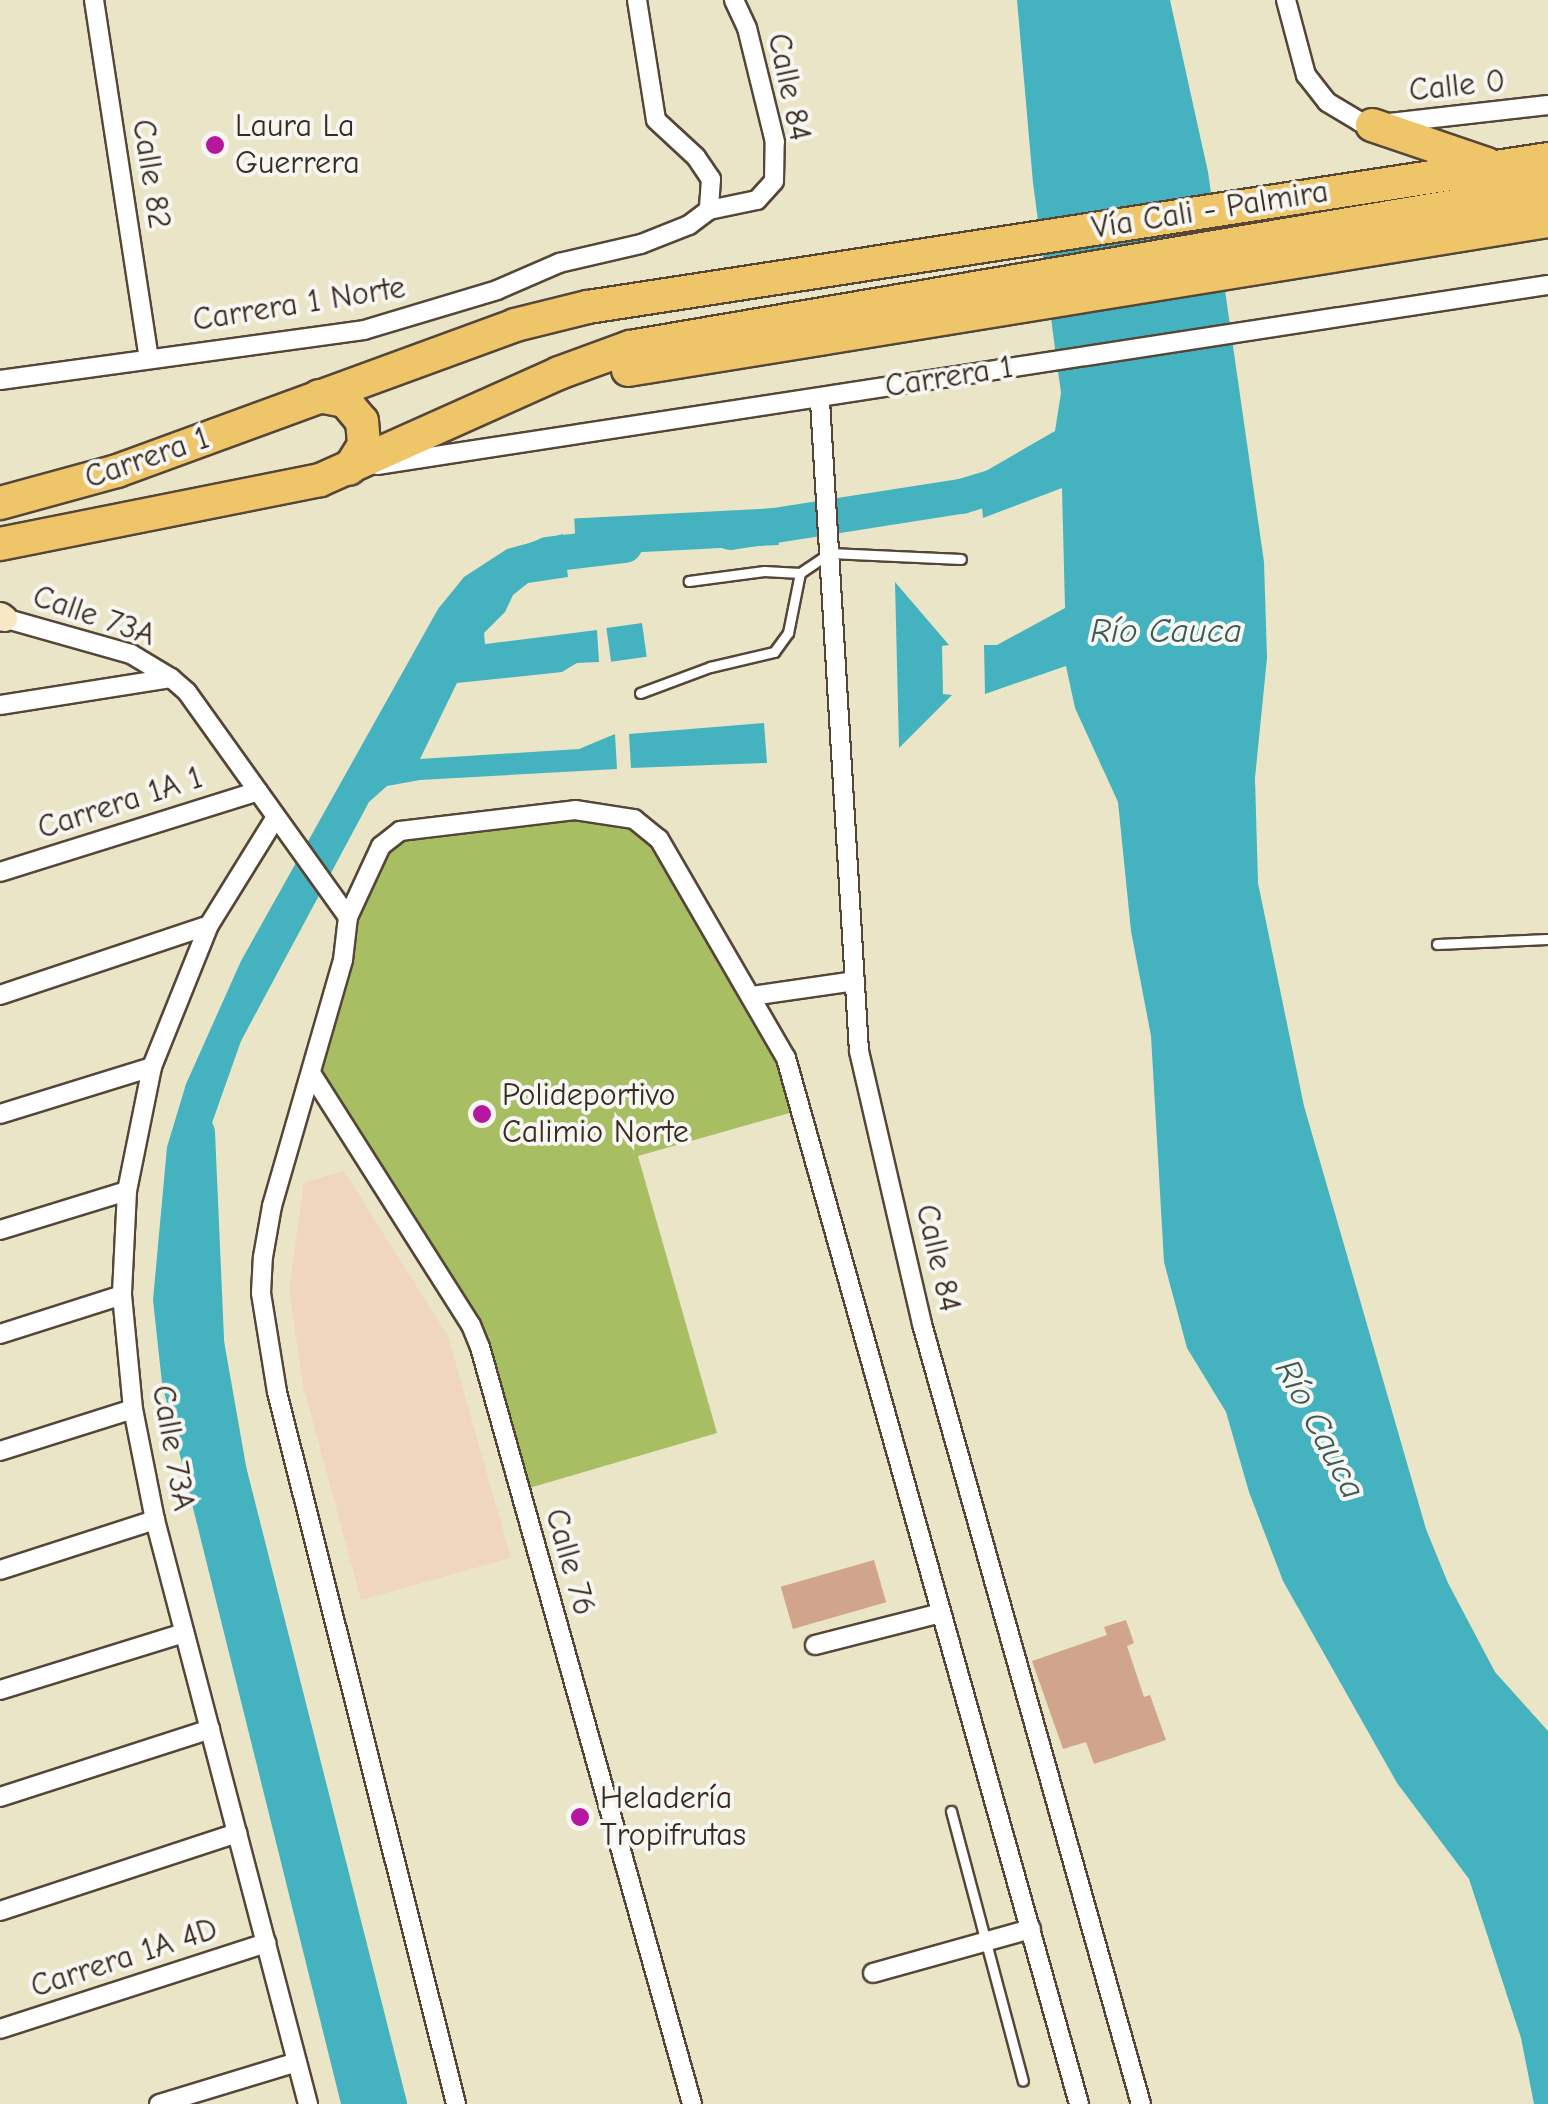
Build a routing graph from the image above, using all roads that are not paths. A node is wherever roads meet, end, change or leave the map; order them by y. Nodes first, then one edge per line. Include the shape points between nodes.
1 (94, 0) edge
2 (637, 0) edge
3 (734, 0) edge
4 (1286, 0) edge
5 (1548, 105) edge
6 (1372, 126) junction
7 (1548, 159) edge
8 (1496, 166) junction
9 (1548, 190) edge
10 (709, 210) junction
11 (1407, 212) junction
12 (1548, 221) edge
13 (872, 262) joint
14 (1548, 285) edge
15 (889, 314) joint
16 (149, 358) junction
17 (0, 380) edge
18 (319, 396) junction
19 (820, 400) junction
20 (350, 470) junction
21 (0, 502) edge
22 (6, 546) edge
23 (830, 552) junction
24 (961, 559) dead end
25 (800, 573) junction
26 (689, 580) dead end
27 (2, 617) edge
28 (171, 678) junction
29 (640, 693) dead end
30 (0, 705) edge
31 (258, 792) junction
32 (276, 817) junction
33 (0, 872) edge
34 (348, 917) junction
35 (208, 926) junction
36 (1548, 939) edge
37 (1437, 944) dead end
38 (855, 981) junction
39 (0, 995) edge
40 (751, 996) junction
41 (152, 1067) junction
42 (311, 1072) junction
43 (0, 1114) edge
44 (127, 1191) junction
45 (0, 1230) edge
46 (122, 1295) junction
47 (0, 1334) edge
48 (133, 1409) junction
49 (0, 1450) edge
50 (154, 1520) junction
51 (0, 1570) edge
52 (941, 1613) junction
53 (184, 1633) junction
54 (815, 1645) dead end
55 (0, 1690) edge
56 (210, 1729) junction
57 (0, 1797) edge
58 (951, 1811) dead end
59 (237, 1833) junction
60 (0, 1911) edge
61 (1031, 1929) junction
62 (266, 1943) junction
63 (986, 1943) junction
64 (873, 1973) dead end
65 (0, 2030) edge
66 (297, 2062) junction
67 (1023, 2080) dead end
68 (159, 2104) edge
69 (308, 2104) edge
70 (456, 2104) edge
71 (692, 2104) edge
72 (1078, 2104) edge
73 (1140, 2104) edge

1 - 16 street, Calle 82
2 - 10 street via 656,120 711,179
3 - 10 street, Calle 84 via 775,142 774,181 757,200
4 - 6 street via 1316,91
5 - 6 street, Calle 0
6 - 8 highway
7 - 8 highway, Vía Cali - Palmira
8 - 11 highway, Vía Cali - Palmira
9 - 11 highway, Vía Cali - Palmira
10 - 16 street, Carrera 1 Norte via 641,244 559,263 427,314 364,330
11 - 12 highway
11 - 13 highway, Vía Cali - Palmira
11 - 15 highway, Vía Cali - Palmira
13 - 18 highway, Carrera 1 via 588,307 515,325
14 - 19 street, Carrera 1
15 - 20 highway, Carrera 1 via 630,347
16 - 17 street, Carrera 1 Norte
18 - 20 highway via 345,400 362,421 364,445
18 - 21 highway, Carrera 1 via 117,471
19 - 20 street, Carrera 1
19 - 23 street, Calle 84
20 - 22 highway, Carrera 1
23 - 24 lane
23 - 25 lane
23 - 38 street, Calle 84
25 - 26 lane
25 - 29 lane via 788,633 774,652
27 - 28 street, Calle 73A via 131,654
28 - 30 street
28 - 31 street, Calle 73A
31 - 32 street, Calle 73A
31 - 33 street, Carrera 1A 1
32 - 34 street, Calle 73A
32 - 35 street, Calle 73A
34 - 40 street via 380,846 400,830 575,810 634,819 675,861
34 - 42 street via 343,960
35 - 39 street
35 - 41 street, Calle 73A
36 - 37 lane
38 - 40 street
38 - 73 street, Calle 84 via 859,1051 922,1324
40 - 52 street via 786,1058
41 - 43 street
41 - 44 street, Calle 73A
42 - 70 street via 265,1234 261,1293 278,1392
42 - 71 street, Calle 76 via 480,1348
44 - 45 street
44 - 46 street, Calle 73A
46 - 47 street
46 - 48 street, Calle 73A
48 - 49 street
48 - 50 street, Calle 73A
50 - 51 street
50 - 53 street, Calle 73A
52 - 54 street
52 - 61 street
53 - 55 street
53 - 56 street, Calle 73A
56 - 57 street
56 - 59 street, Calle 73A
58 - 63 lane
59 - 60 street
59 - 62 street, Calle 73A
61 - 63 street
61 - 72 street
62 - 65 street, Carrera 1A 4D
62 - 66 street, Calle 73A
63 - 64 street
63 - 67 lane
66 - 68 street
66 - 69 street, Calle 73A

